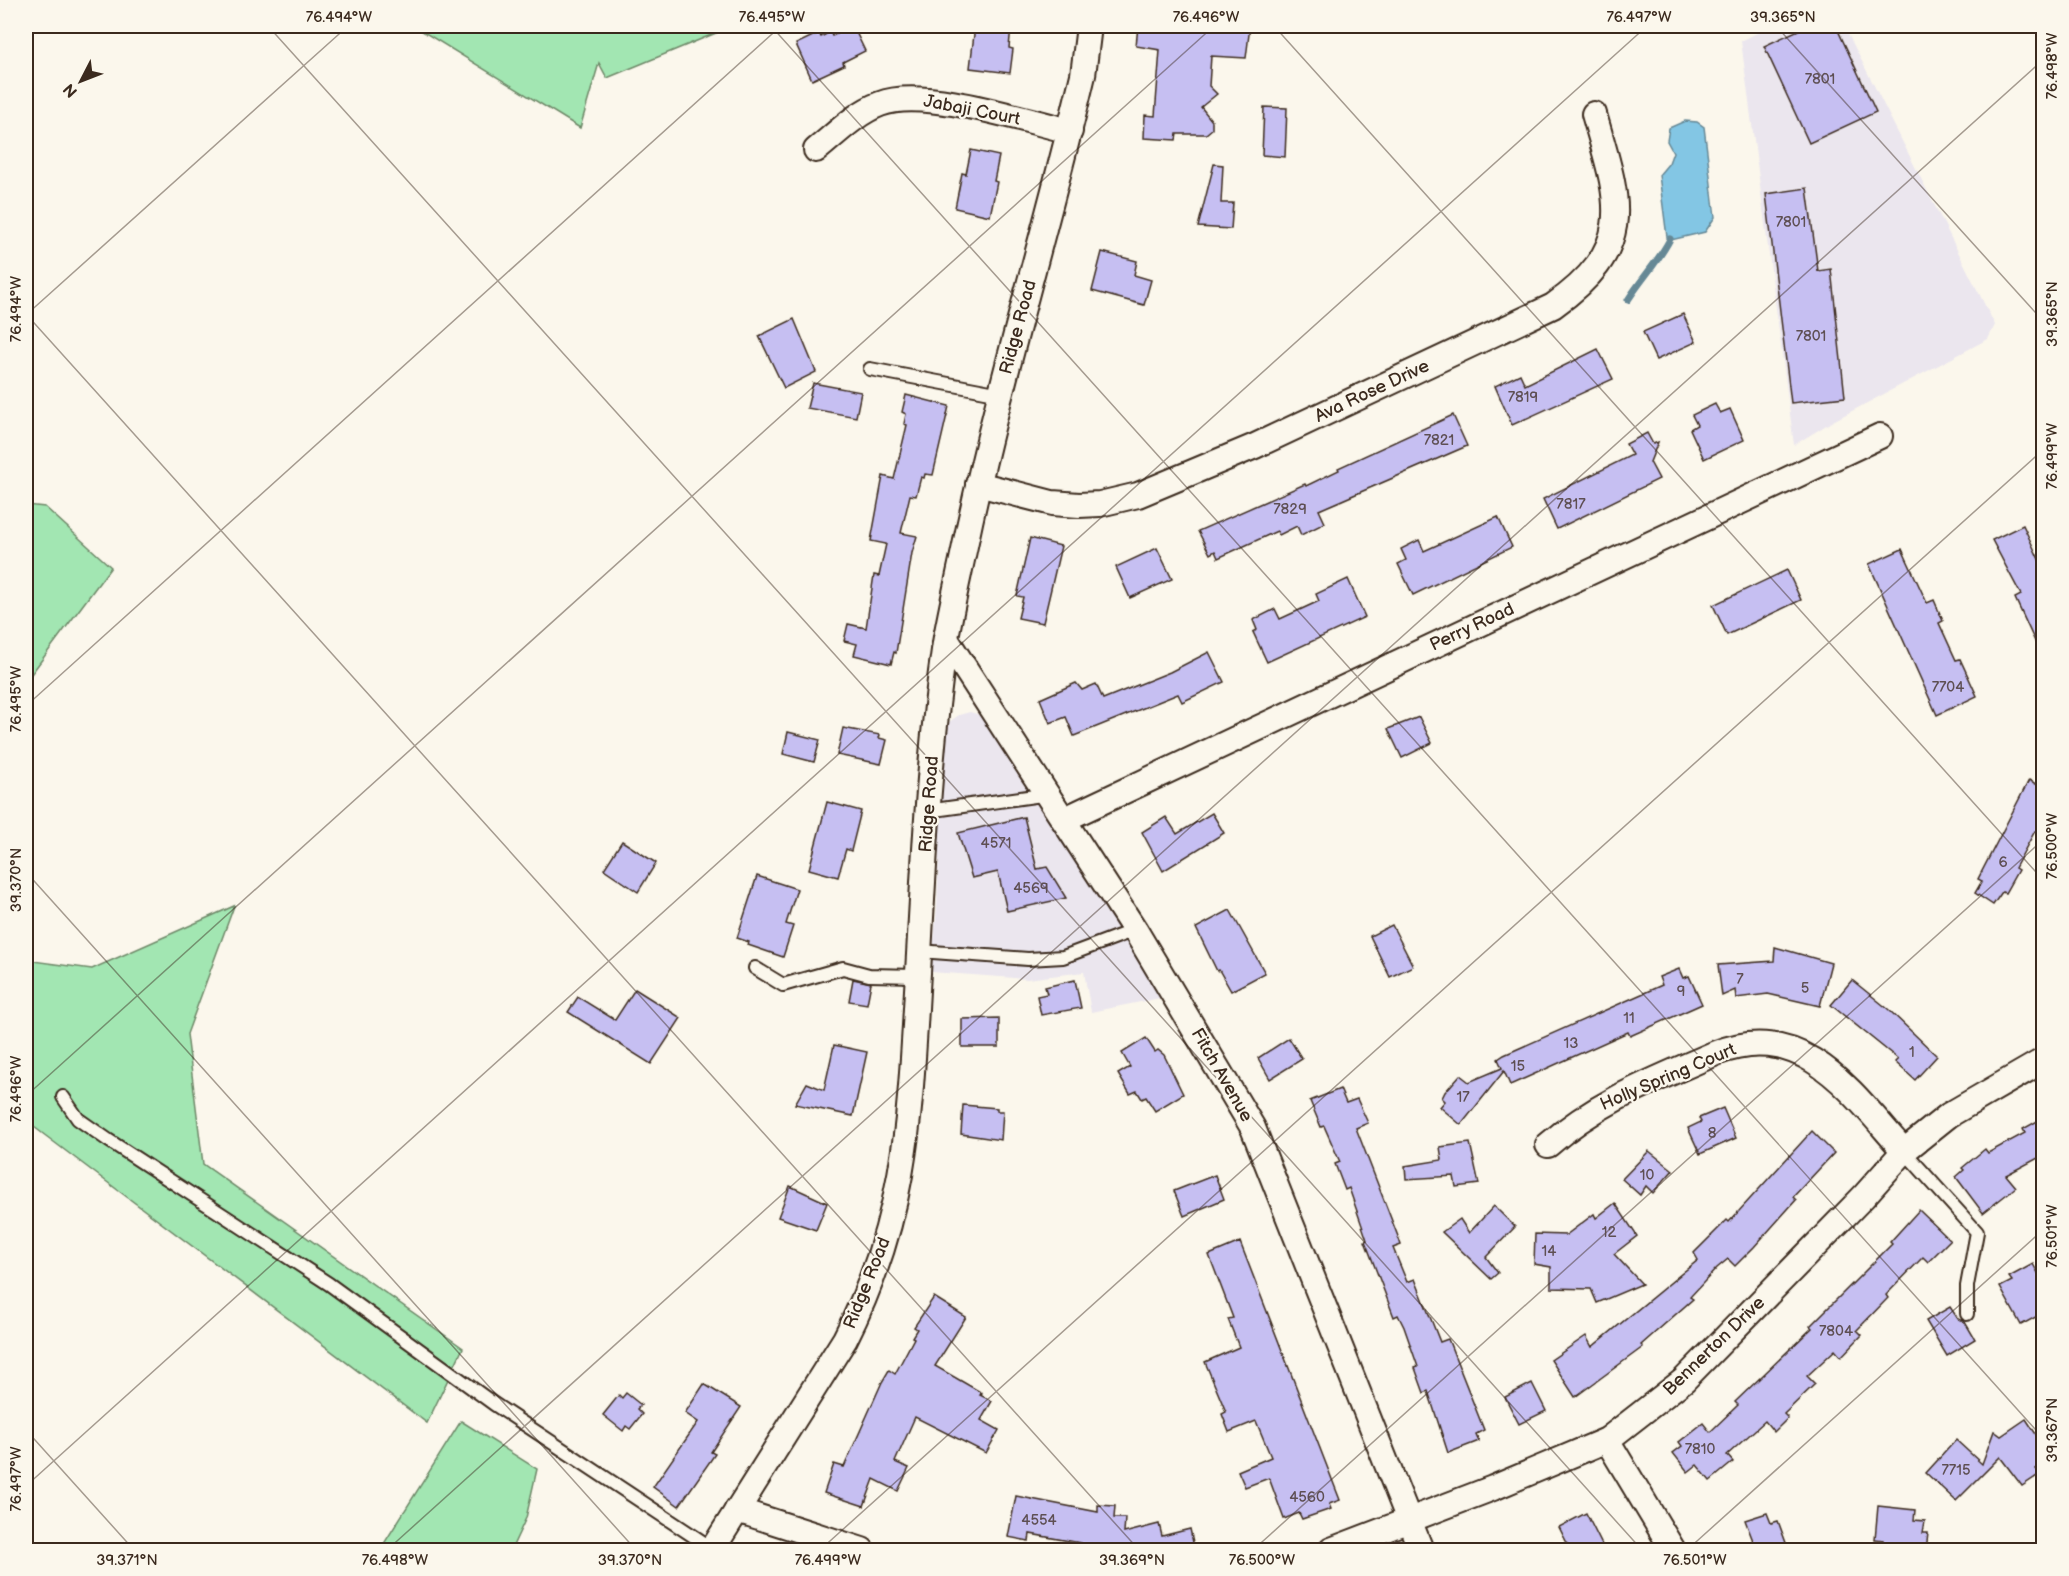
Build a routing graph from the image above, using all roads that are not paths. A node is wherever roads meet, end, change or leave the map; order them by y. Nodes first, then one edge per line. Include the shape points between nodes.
1 (1089, 26) edge
2 (1594, 114) dead end
3 (1070, 131) junction
4 (816, 150) dead end
5 (870, 369) dead end
6 (1001, 394) junction
7 (1880, 436) dead end
8 (978, 484) junction
9 (946, 639) junction
10 (1049, 794) junction
11 (927, 812) junction
12 (1065, 819) junction
13 (1135, 930) junction
14 (919, 951) junction
15 (756, 968) dead end
16 (918, 976) junction
17 (2043, 1060) edge
18 (63, 1097) dead end
19 (1548, 1145) dead end
20 (1904, 1151) junction
21 (1966, 1314) dead end
22 (1607, 1440) junction
23 (737, 1510) junction
24 (1409, 1520) junction
25 (713, 1550) edge
26 (856, 1550) edge
27 (1331, 1551) edge
28 (1421, 1551) edge
29 (1673, 1551) edge

1 - 3 street, Ridge Road
2 - 8 street, Ava Rose Drive via 1616,193 1617,219 1608,251 1572,293 1553,306 1255,446 1138,495 1100,504 1052,503
3 - 4 street, Jabaji Court via 949,103 909,98 880,104
3 - 6 street, Ridge Road
5 - 6 lane
6 - 8 street, Ridge Road
7 - 12 street, Perry Road
8 - 9 street, Ridge Road
9 - 10 street, Fitch Avenue
9 - 11 street, Ridge Road
10 - 11 lane
10 - 12 street, Fitch Avenue
11 - 14 street, Ridge Road
12 - 13 street, Fitch Avenue
13 - 14 lane via 1063,957 1028,959
13 - 24 street, Fitch Avenue via 1253,1128
14 - 16 street, Ridge Road
15 - 16 lane via 783,985 843,968 869,975
16 - 23 street, Ridge Road via 905,1151 895,1208 882,1251 862,1305 844,1339
17 - 20 street, Bennerton Drive via 1949,1115
18 - 25 lane via 78,1119 108,1140 329,1284 494,1404
19 - 20 street, Holly Spring Court via 1575,1121 1607,1101 1733,1046 1754,1044 1779,1045 1813,1058 1844,1084
20 - 21 lane via 1977,1232
20 - 22 street, Bennerton Drive via 1684,1380
22 - 24 street, Bennerton Drive
22 - 29 street
23 - 25 street, Ridge Road
23 - 26 street
24 - 27 street, Bennerton Drive
24 - 28 street, Fitch Avenue

